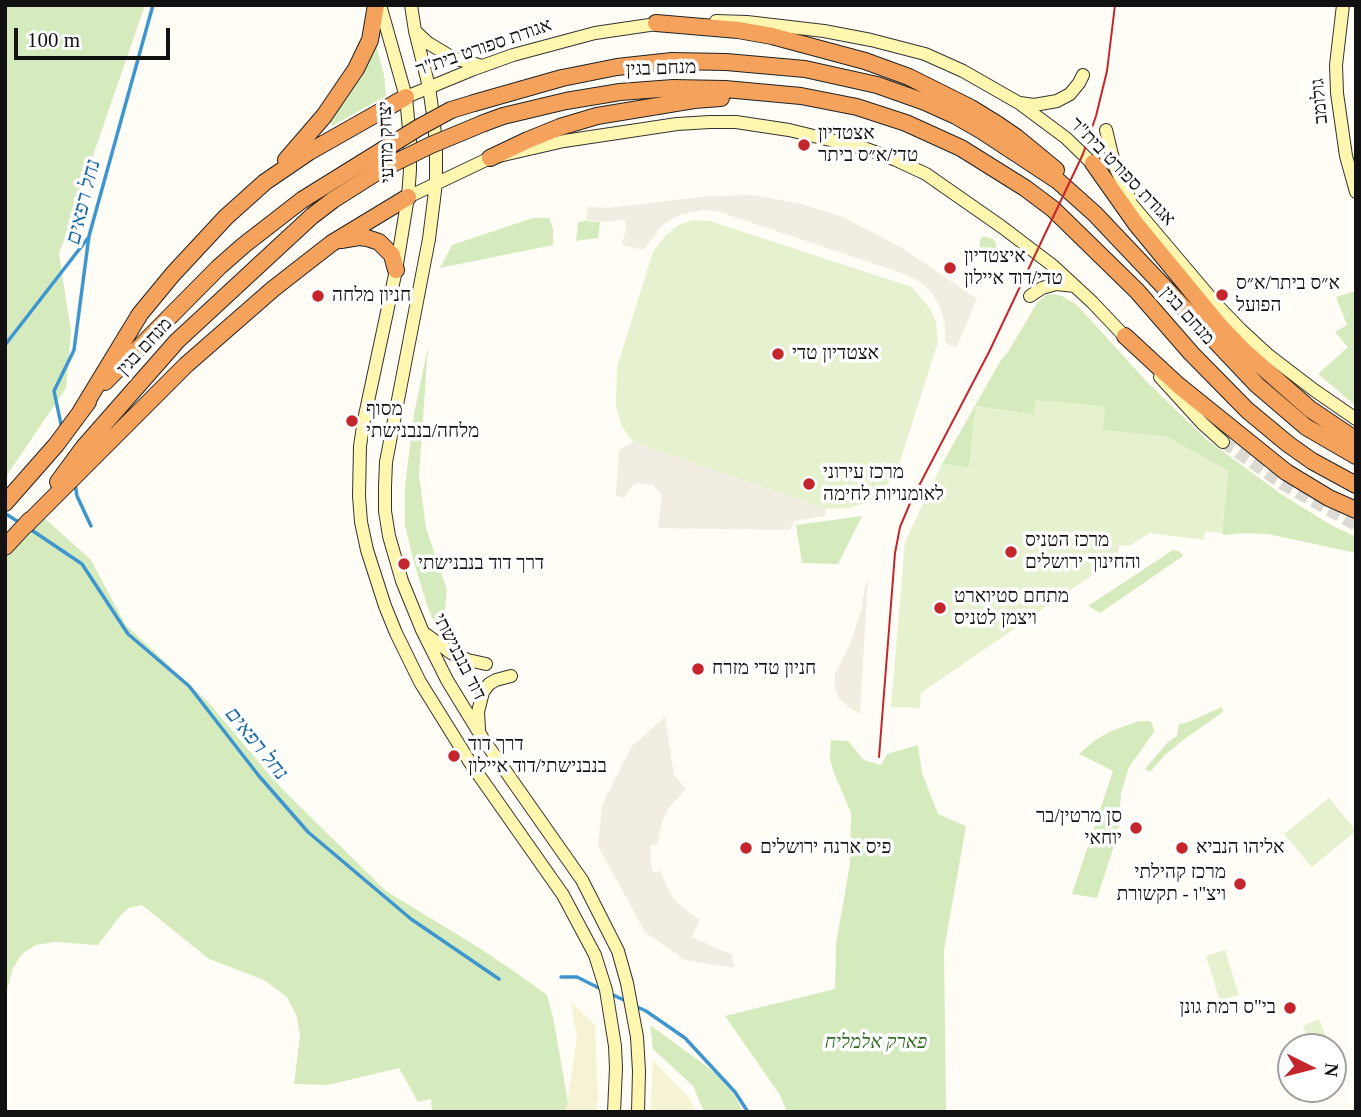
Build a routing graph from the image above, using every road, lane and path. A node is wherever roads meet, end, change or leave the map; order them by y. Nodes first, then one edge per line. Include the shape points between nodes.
1 (378, 5) edge
2 (411, 5) edge
3 (1343, 5) edge
4 (656, 23) junction
5 (415, 30) junction
6 (483, 65) junction
7 (1083, 75) dead end
8 (429, 87) junction
9 (406, 97) junction
10 (811, 97) junction
11 (1019, 103) junction
12 (1106, 130) dead end
13 (490, 158) junction
14 (1093, 163) junction
15 (265, 182) junction
16 (436, 183) junction
17 (1356, 192) edge
18 (408, 197) junction
19 (1136, 209) junction
20 (332, 243) junction
21 (1127, 247) junction
22 (396, 270) junction
23 (1076, 286) junction
24 (1030, 296) dead end
25 (1125, 336) junction
26 (81, 411) junction
27 (1356, 419) edge
28 (1356, 440) edge
29 (1223, 442) tunnel mouth
30 (1356, 456) edge
31 (1356, 485) edge
32 (5, 503) edge
33 (1356, 510) edge
34 (25, 526) junction
35 (5, 547) edge
36 (422, 630) junction
37 (486, 664) dead end
38 (511, 676) dead end
39 (483, 739) junction
40 (614, 1112) edge
41 (638, 1112) edge

1 - 9 main road, יצחק מודעי
1 - 15 highway via 370,40 356,69 316,125
2 - 5 main road
3 - 17 main road, גולומב via 1337,93
4 - 6 main road, אגודת ספורט בית"ר via 558,42
4 - 11 main road, אגודת ספורט בית"ר via 747,22 871,40 933,58
4 - 21 highway via 772,36 865,61 933,88 997,124 1045,160
5 - 6 main road via 453,58
5 - 8 main road
6 - 8 main road, אגודת ספורט בית"ר
7 - 11 main road via 1070,93 1057,101
8 - 9 main road, אגודת ספורט בית"ר
8 - 16 main road
9 - 15 highway
9 - 18 main road, יצחק מודעי
10 - 13 highway via 694,100 622,111 560,127
10 - 31 highway, מנחם בגין via 919,129 961,148 1025,188 1100,254 1247,410 1312,461
10 - 34 highway, מנחם בגין, bridge via 725,89 649,89 566,101 484,123 382,169 312,216 177,341 83,447
11 - 14 main road, אגודת ספורט בית"ר
12 - 19 main road via 1115,167
13 - 16 main road
13 - 23 main road via 677,124 736,122 807,134 875,152 926,174
14 - 19 main road, אגודת ספורט בית"ר
14 - 28 highway via 1136,224 1220,326 1310,409
15 - 26 highway via 226,217 140,314
16 - 18 main road
16 - 36 main road, דוד בנבנישתי via 385,486 395,560
18 - 20 highway
18 - 22 main road
19 - 27 main road, אגודת ספורט בית"ר via 1241,330
20 - 22 highway via 359,237 374,240 392,255
20 - 34 highway via 186,365
21 - 26 highway, מנחם בגין, bridge via 1058,181 982,131 925,102 877,85 783,66 726,62 617,67 451,110 326,183 244,245 173,312
21 - 30 highway, מנחם בגין via 1257,385 1306,427
22 - 40 main road via 364,420 359,468 361,522 373,570 420,682 549,874 595,955 610,1011 616,1068
23 - 24 main road via 1056,284
23 - 25 main road
25 - 29 main road
25 - 33 highway via 1286,472
26 - 32 highway, מנחם בגין
34 - 35 highway, מנחם בגין
36 - 37 main road via 448,652
36 - 39 main road, דוד בנבנישתי
38 - 39 main road via 489,684 483,692 478,721
39 - 41 main road, דוד בנבנישתי via 582,880 618,951 635,1023

